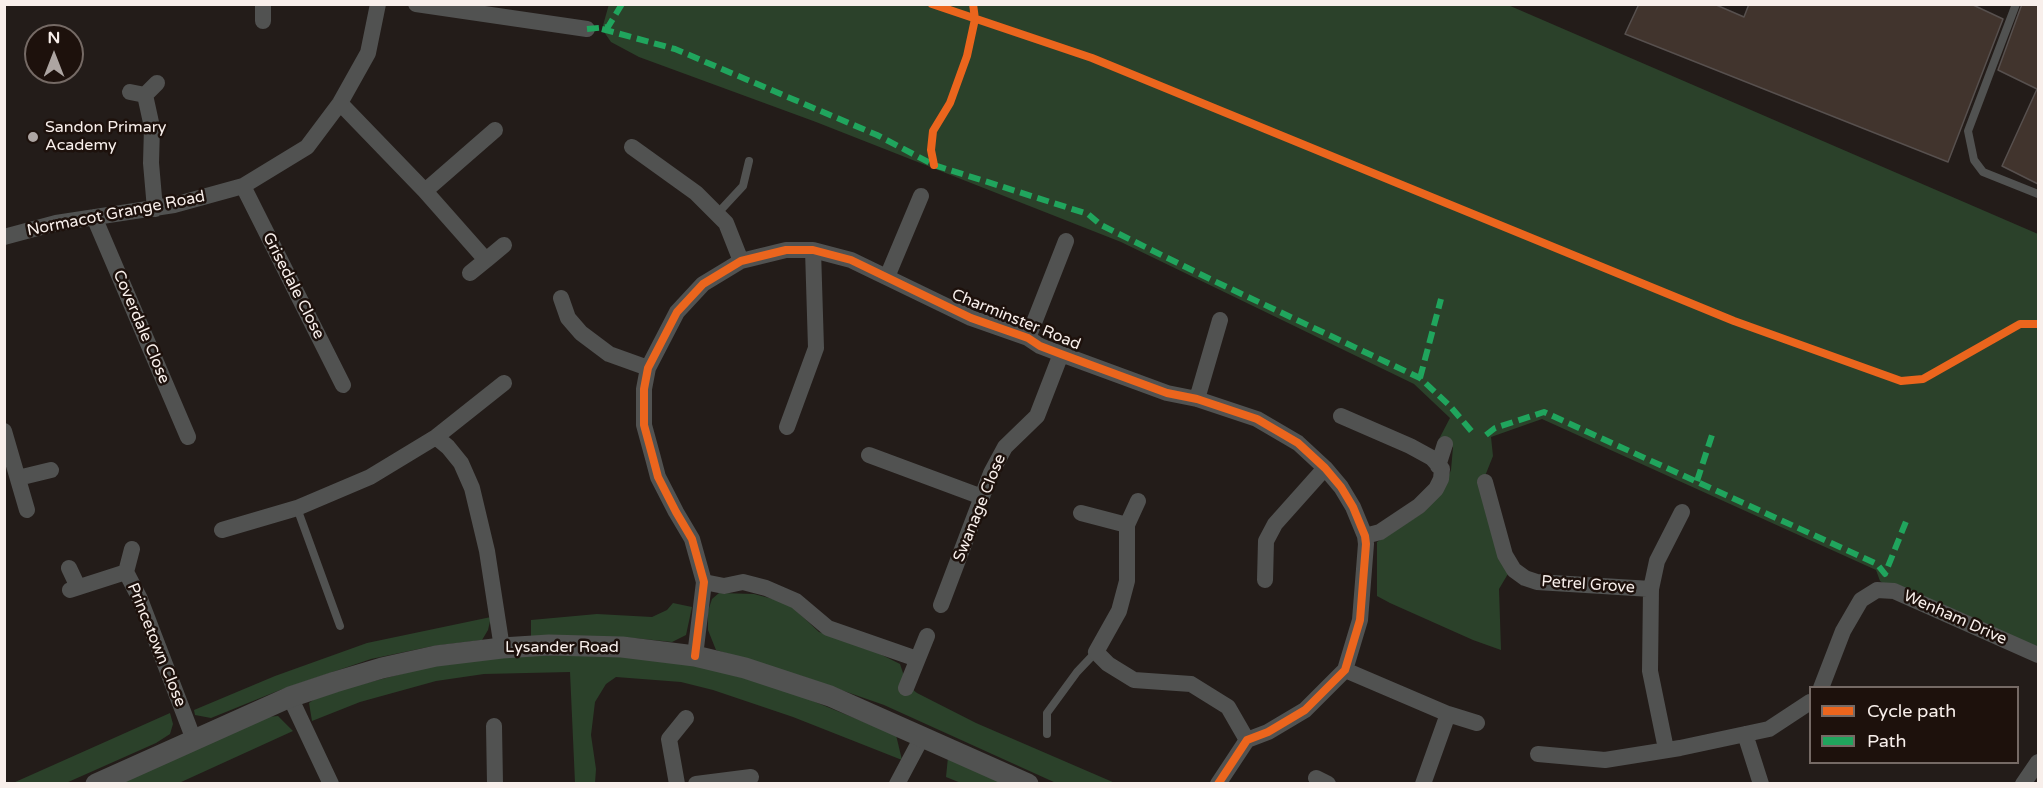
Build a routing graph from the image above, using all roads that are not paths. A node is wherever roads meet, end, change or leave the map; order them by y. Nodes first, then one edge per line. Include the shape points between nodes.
1 (378, 4) edge
2 (416, 4) edge
3 (2016, 4) edge
4 (587, 29) dead end
5 (144, 90) dead end
6 (340, 103) junction
7 (495, 130) dead end
8 (632, 147) dead end
9 (749, 161) dead end
10 (243, 186) junction
11 (425, 191) junction
12 (2038, 194) edge
13 (921, 196) dead end
14 (155, 209) junction
15 (717, 214) junction
16 (94, 217) junction
17 (4, 237) edge
18 (1066, 241) dead end
19 (504, 245) dead end
20 (813, 250) junction
21 (486, 260) junction
22 (741, 261) junction
23 (470, 273) dead end
24 (887, 277) junction
25 (561, 298) dead end
26 (1220, 320) dead end
27 (1028, 338) junction
28 (1061, 354) junction
29 (648, 368) junction
30 (504, 383) dead end
31 (344, 385) dead end
32 (1197, 399) junction
33 (1341, 416) dead end
34 (788, 427) dead end
35 (4, 431) edge
36 (436, 436) junction
37 (188, 437) dead end
38 (1445, 444) dead end
39 (869, 455) dead end
40 (1438, 466) junction
41 (1325, 468) junction
42 (51, 470) dead end
43 (18, 478) junction
44 (1485, 482) dead end
45 (982, 496) junction
46 (1138, 501) dead end
47 (297, 508) junction
48 (27, 510) dead end
49 (1682, 512) dead end
50 (1081, 513) dead end
51 (1127, 525) junction
52 (222, 530) dead end
53 (1365, 536) junction
54 (132, 549) dead end
55 (69, 567) dead end
56 (126, 572) junction
57 (1265, 580) dead end
58 (704, 582) junction
59 (1651, 589) junction
60 (941, 605) dead end
61 (339, 626) dead end
62 (927, 636) dead end
63 (502, 648) junction
64 (1096, 652) junction
65 (2038, 655) edge
66 (695, 656) junction
67 (917, 660) junction
68 (1345, 670) junction
69 (1821, 686) edge
70 (906, 688) dead end
71 (290, 697) junction
72 (1809, 703) edge
73 (1448, 714) junction
74 (686, 718) dead end
75 (1477, 723) dead end
76 (494, 726) dead end
77 (1047, 734) dead end
78 (1745, 734) junction
79 (922, 737) junction
80 (194, 740) junction
81 (1246, 740) junction
82 (1666, 749) junction
83 (1538, 754) dead end
84 (2038, 762) edge
85 (751, 777) dead end
86 (96, 783) edge
87 (331, 783) edge
88 (495, 783) edge
89 (677, 783) edge
90 (696, 783) edge
91 (897, 783) edge
92 (1028, 783) edge
93 (1218, 783) edge
94 (1423, 783) edge
95 (1761, 783) edge
96 (2023, 783) edge

1 - 6 street, Normacot Grange Road via 368,53
2 - 4 street
3 - 12 lane via 1968,131 1974,160 1983,172
5 - 14 street via 152,127
6 - 10 street, Normacot Grange Road via 307,147
6 - 11 street
7 - 11 street
8 - 15 street via 696,193
9 - 15 lane via 743,186
10 - 14 street, Normacot Grange Road
10 - 31 street, Grisedale Close
11 - 21 street
13 - 24 street
14 - 16 street, Normacot Grange Road
15 - 22 street via 726,223
16 - 17 street, Normacot Grange Road
16 - 37 street, Coverdale Close
18 - 27 street
19 - 21 street
20 - 22 street, Charminster Road via 786,250
20 - 24 street, Charminster Road via 851,260
20 - 34 street via 816,348
21 - 23 street
22 - 29 street, Charminster Road via 703,284 677,312
24 - 27 street, Charminster Road via 970,318
25 - 29 street via 568,318 581,333 609,354
26 - 32 street
27 - 28 street, Charminster Road
28 - 32 street, Charminster Road via 1167,393
28 - 45 street, Swanage Close via 1037,416 1005,447
29 - 58 street, Charminster Road via 644,424 651,451 658,477 692,539
30 - 36 street
32 - 41 street, Charminster Road via 1257,419 1298,443
33 - 40 street via 1410,446 1432,458
35 - 43 street
36 - 47 street via 370,477
36 - 63 street via 461,463 472,488 487,551
38 - 40 street
39 - 45 street
40 - 53 street via 1442,469 1441,479 1419,506 1380,532
41 - 53 street, Charminster Road via 1353,507
41 - 57 street via 1275,524 1266,541
42 - 43 street
43 - 48 street
44 - 59 street, Petrel Grove via 1505,555 1514,570 1525,578
45 - 60 street, Swanage Close
46 - 51 street
47 - 52 street
47 - 61 lane
49 - 59 street via 1657,561
50 - 51 street
51 - 64 street via 1127,581 1119,611
53 - 68 street, Charminster Road via 1360,620
54 - 56 street
55 - 56 street, Princetown Close via 74,589
56 - 80 street, Princetown Close
58 - 66 street, Charminster Road
58 - 67 street via 724,586 742,582 766,588 796,601 828,628
59 - 82 street via 1650,671
62 - 67 street
63 - 66 street, Lysander Road via 597,645
63 - 71 street, Lysander Road via 411,661
64 - 77 lane via 1047,713
64 - 81 street via 1134,680 1191,684 1228,707
65 - 69 street, Wenham Drive via 1894,591 1877,590 1861,600 1843,631
66 - 79 street, Lysander Road via 830,696
67 - 70 street
68 - 73 street
68 - 81 street, Charminster Road via 1305,710
71 - 80 street, Lysander Road
71 - 87 street
72 - 78 street via 1769,729
73 - 75 street
73 - 94 street
74 - 89 street via 669,739
76 - 88 street
78 - 82 street
78 - 95 street
79 - 91 street
79 - 92 street, Lysander Road
80 - 86 street, Lysander Road
81 - 93 street
82 - 83 street via 1605,760
84 - 96 street
85 - 90 street

